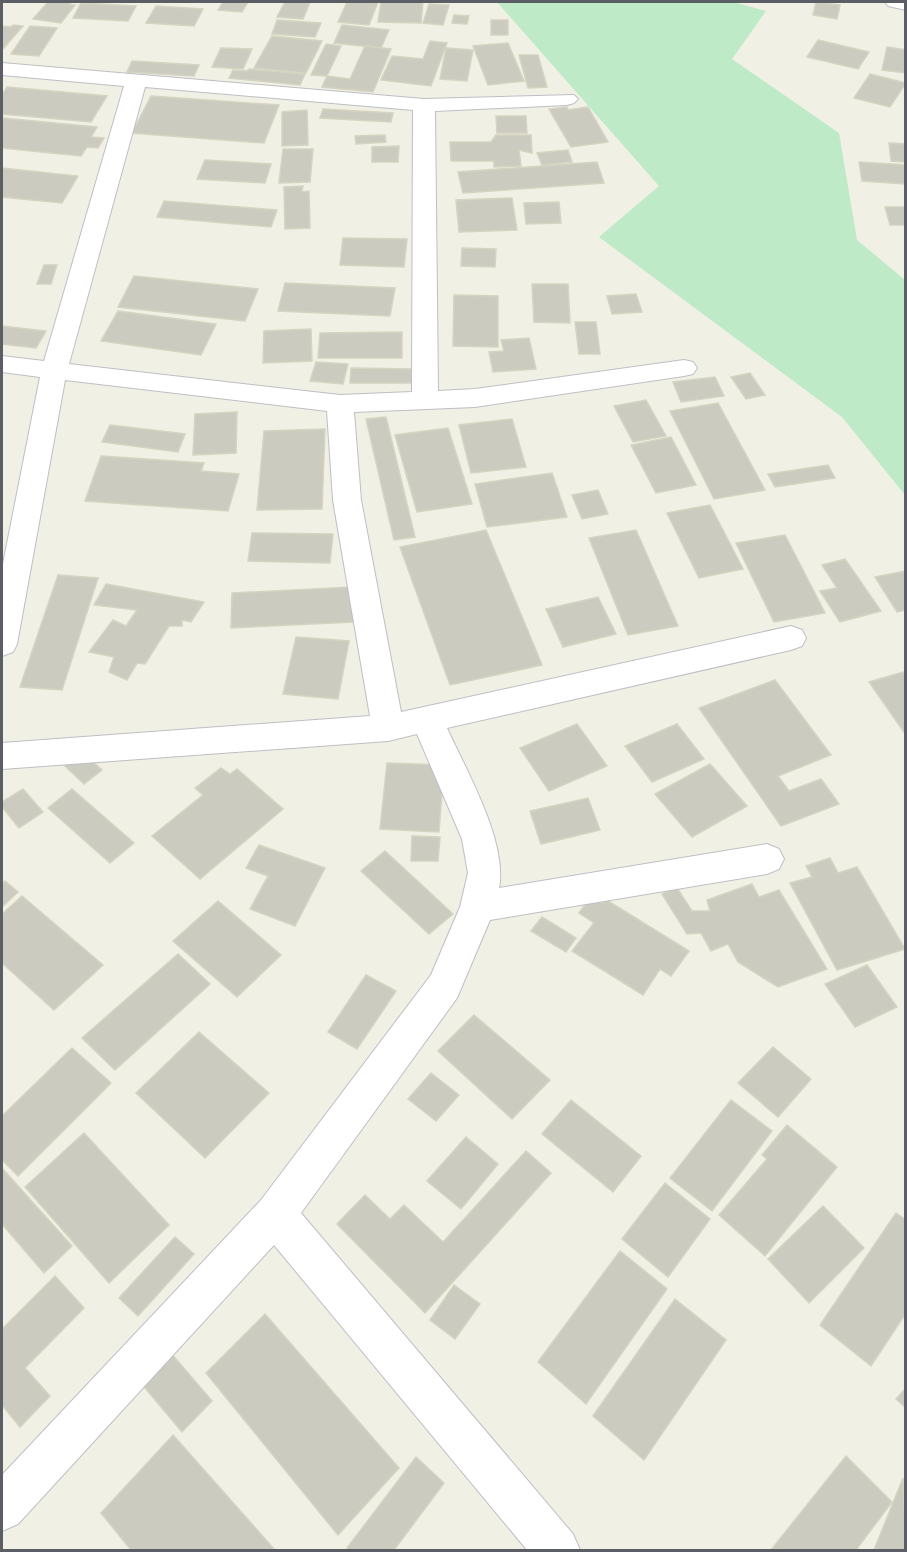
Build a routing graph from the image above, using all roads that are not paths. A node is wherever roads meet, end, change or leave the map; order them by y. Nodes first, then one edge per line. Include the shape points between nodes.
1 (895, 2) edge
2 (906, 4) edge
3 (2, 69) edge
4 (136, 82) junction
5 (567, 99) dead end
6 (424, 105) junction
7 (2, 364) edge
8 (684, 368) dead end
9 (54, 371) junction
10 (425, 401) junction
11 (340, 404) junction
12 (791, 638) dead end
13 (2, 644) edge
14 (427, 719) junction
15 (388, 728) junction
16 (2, 756) edge
17 (767, 859) dead end
18 (478, 907) junction
19 (274, 1214) junction
20 (2, 1508) edge
21 (557, 1551) edge

1 - 2 street
3 - 4 street
4 - 6 street
4 - 9 street
5 - 6 street
6 - 10 street
7 - 9 street
8 - 10 street via 475,398
9 - 11 street
9 - 13 street
10 - 11 street
11 - 15 street via 347,500
12 - 14 street
14 - 15 street
14 - 18 street via 479,838 485,873
15 - 16 street
17 - 18 street
18 - 19 street via 444,986
19 - 20 street
19 - 21 street

